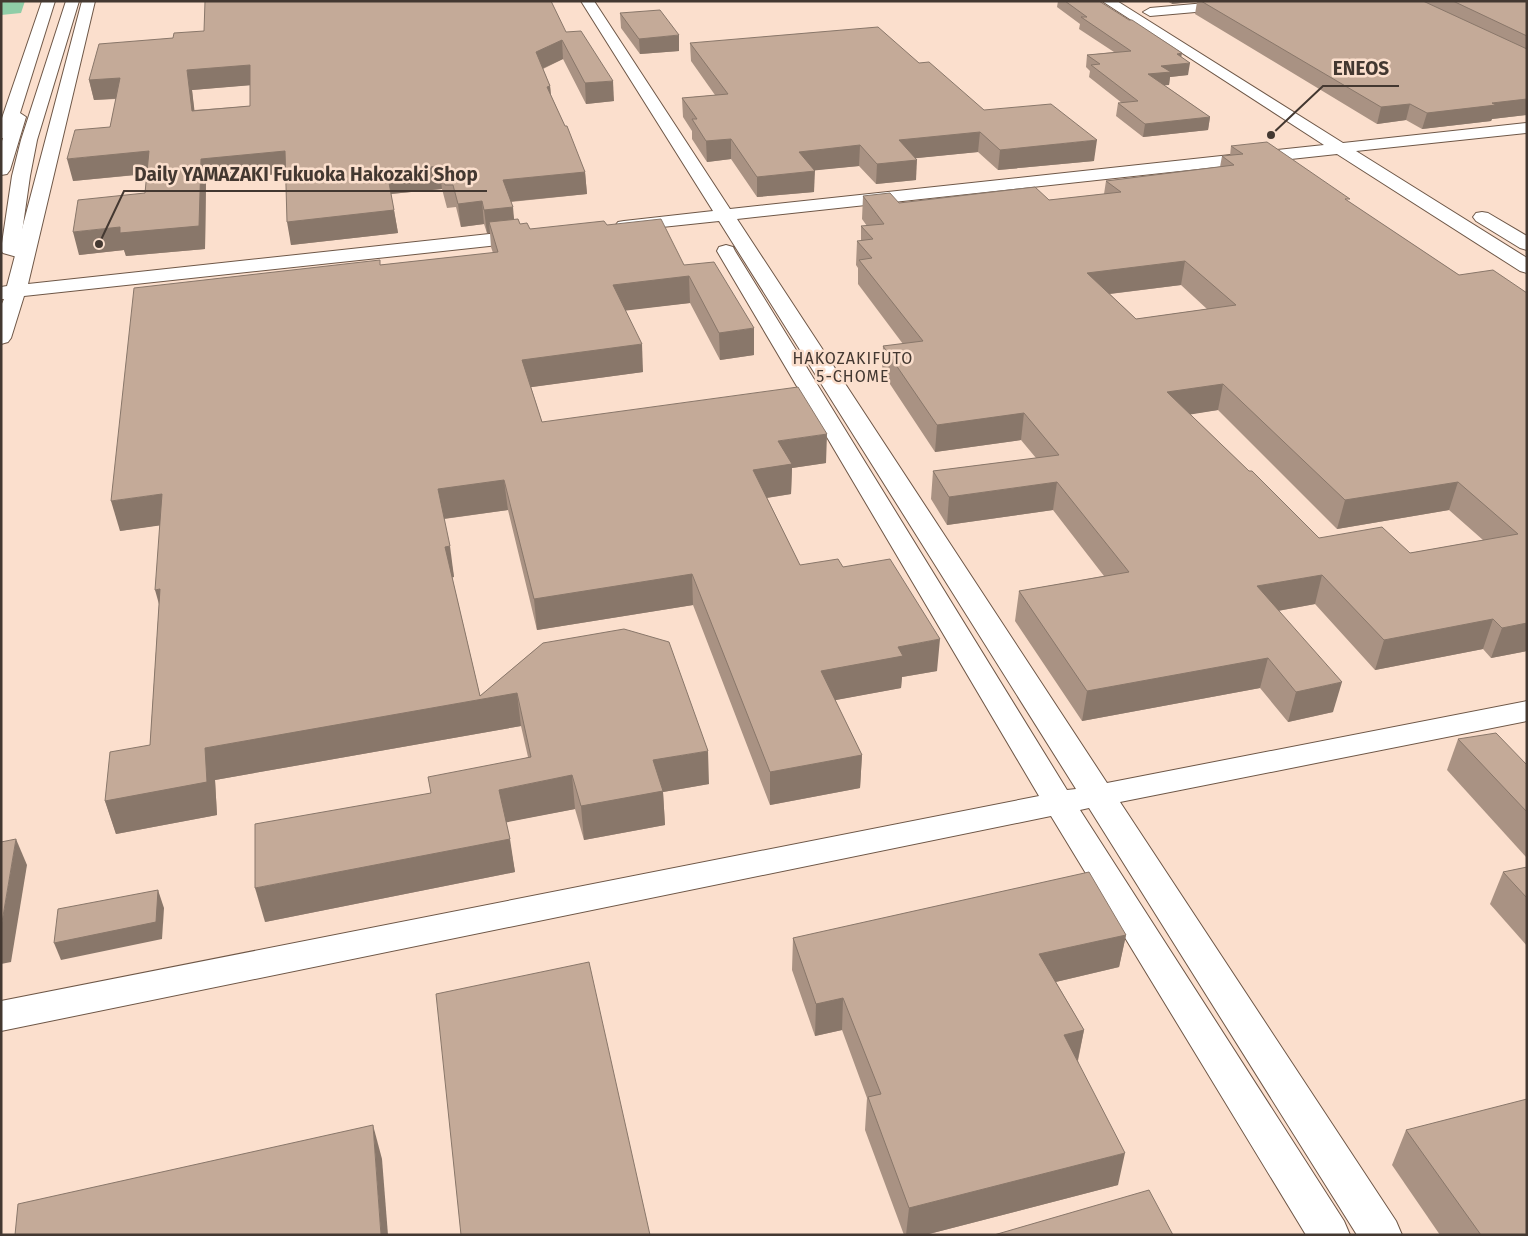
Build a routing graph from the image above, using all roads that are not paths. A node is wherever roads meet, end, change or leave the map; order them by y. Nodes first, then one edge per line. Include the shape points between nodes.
1 (47, 1) edge
2 (54, 1) edge
3 (73, 1) edge
4 (89, 1) edge
5 (573, 1) edge
6 (587, 1) edge
7 (1108, 1) edge
8 (1132, 1) edge
9 (1276, 1) edge
10 (1150, 12) junction
11 (1323, 119) dead end
12 (1527, 128) edge
13 (1344, 142) junction
14 (1364, 145) junction
15 (1, 146) edge
16 (1390, 160) dead end
17 (1, 170) edge
18 (1471, 210) dead end
19 (715, 216) junction
20 (607, 227) edge
21 (548, 234) edge
22 (1527, 244) edge
23 (24, 254) junction
24 (1527, 267) edge
25 (8, 292) edge
26 (1, 338) edge
27 (1527, 711) edge
28 (1098, 797) junction
29 (1059, 803) junction
30 (1, 1016) edge
31 (1329, 1235) edge
32 (1381, 1235) edge

1 - 15 main road
2 - 17 main road
3 - 23 main road via 29,140 21,176 10,249
4 - 23 main road
5 - 19 main road
6 - 19 main road
7 - 13 main road
8 - 10 main road
9 - 10 main road
10 - 11 main road
12 - 14 main road
13 - 14 main road
13 - 19 main road
13 - 24 main road
14 - 16 main road
18 - 22 main road
19 - 20 main road
19 - 28 main road
19 - 29 main road
21 - 25 main road
23 - 25 main road
25 - 26 main road
27 - 28 main road
28 - 29 main road
28 - 32 main road
29 - 30 main road
29 - 31 main road

